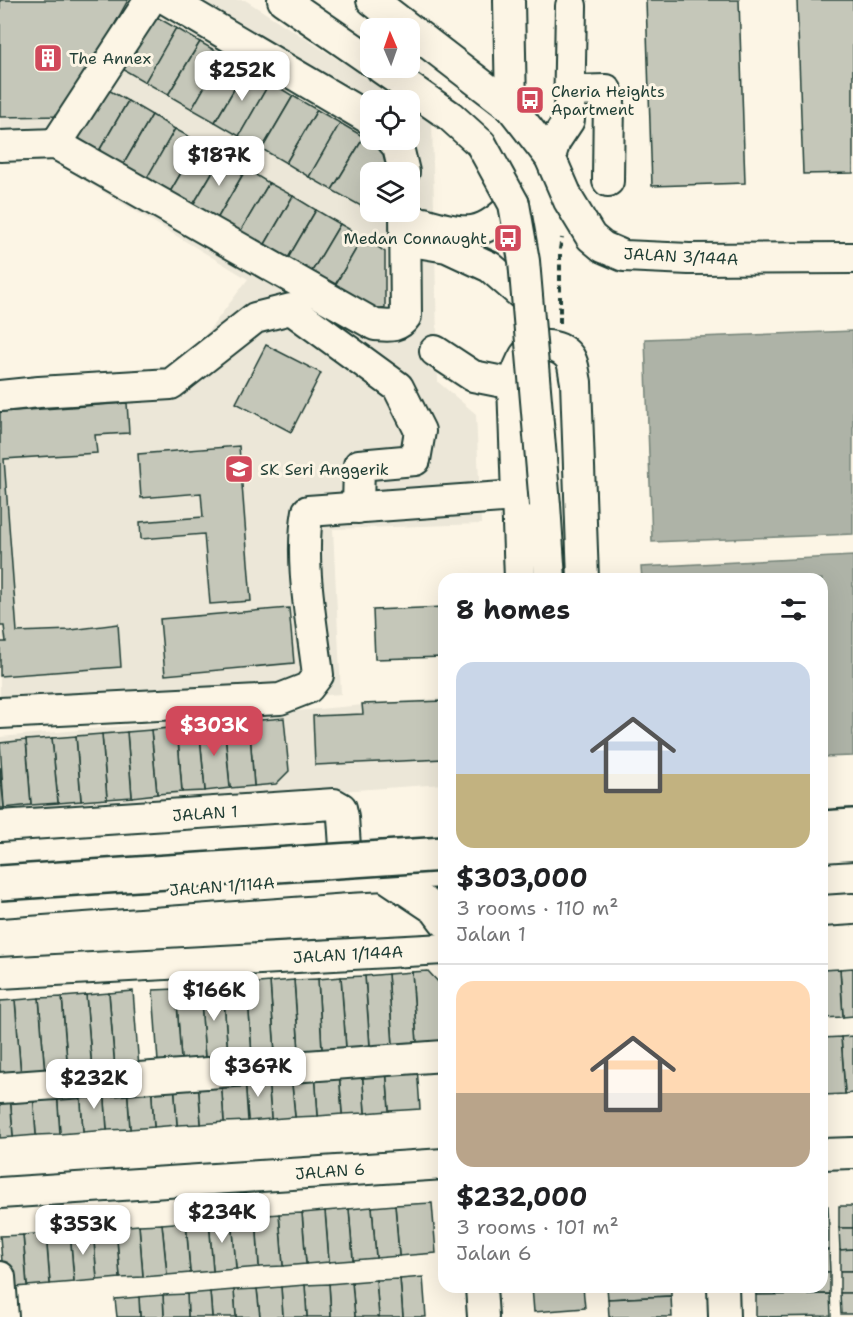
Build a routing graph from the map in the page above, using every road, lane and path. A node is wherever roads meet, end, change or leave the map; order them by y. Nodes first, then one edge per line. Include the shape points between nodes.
1 (150, 0) edge
2 (168, 0) edge
3 (283, 0) edge
4 (509, 0) edge
5 (378, 1) edge
6 (571, 6) dead end
7 (360, 53) edge
8 (395, 78) edge
9 (570, 92) junction
10 (511, 107) junction
11 (360, 113) edge
12 (56, 144) junction
13 (0, 146) edge
14 (550, 157) junction
15 (608, 181) dead end
16 (569, 201) junction
17 (514, 204) junction
18 (405, 222) edge
19 (420, 222) edge
20 (853, 258) edge
21 (528, 299) junction
22 (560, 348) junction
23 (435, 351) dead end
24 (513, 384) junction
25 (0, 396) edge
26 (531, 500) junction
27 (358, 508) junction
28 (521, 573) edge
29 (549, 573) edge
30 (583, 573) edge
31 (0, 713) edge
32 (0, 826) edge
33 (853, 826) edge
34 (828, 828) edge
35 (853, 832) edge
36 (828, 834) edge
37 (853, 845) edge
38 (828, 847) edge
39 (438, 854) edge
40 (438, 859) edge
41 (438, 872) edge
42 (384, 875) junction
43 (347, 877) junction
44 (0, 883) edge
45 (0, 889) edge
46 (0, 902) edge
47 (853, 909) edge
48 (828, 911) edge
49 (438, 913) edge
50 (438, 949) edge
51 (0, 973) edge
52 (438, 1056) edge
53 (0, 1088) edge
54 (853, 1153) edge
55 (828, 1154) edge
56 (438, 1164) edge
57 (0, 1193) edge
58 (0, 1277) edge
59 (481, 1293) edge
60 (723, 1293) edge
61 (3, 1317) edge
62 (483, 1317) edge
63 (724, 1317) edge

1 - 12 street
2 - 11 street
3 - 7 street
4 - 10 street
5 - 10 street, JALAN 3/144A
6 - 9 street
8 - 17 street, bridge via 450,116 481,144
9 - 14 street via 569,120
9 - 15 street via 606,90 609,96
10 - 14 street, JALAN 3/144A
12 - 13 street
12 - 18 street via 375,325 394,327 406,316
14 - 16 street, JALAN 3/144A
16 - 20 street, JALAN 3/144A via 591,237 624,256 689,260
16 - 22 path via 560,249
17 - 19 street via 500,219 479,231 446,230
17 - 21 street, bridge
18 - 21 street via 490,267
21 - 26 street, bridge
22 - 24 street via 540,345 528,352
22 - 30 street via 571,359 576,382
23 - 24 street via 473,376
24 - 26 street
25 - 27 street via 171,384 255,318 291,309 398,387 420,431 415,460 359,465
26 - 27 street
26 - 28 street
26 - 29 street
27 - 31 street via 308,511 305,556 318,675 308,688 280,699
32 - 43 street, JALAN 1 via 334,804 341,808 343,817
33 - 34 highway
35 - 36 highway
37 - 38 street
39 - 44 highway, bridge
40 - 45 highway
41 - 42 street, JALAN 1/114A
42 - 43 street, JALAN 1/114A
42 - 49 street
43 - 46 street, JALAN 1/114A
47 - 48 street
50 - 51 street, JALAN 1/144A
52 - 53 street
54 - 55 street
56 - 57 street, JALAN 6
58 - 61 street
59 - 62 street
60 - 63 street

